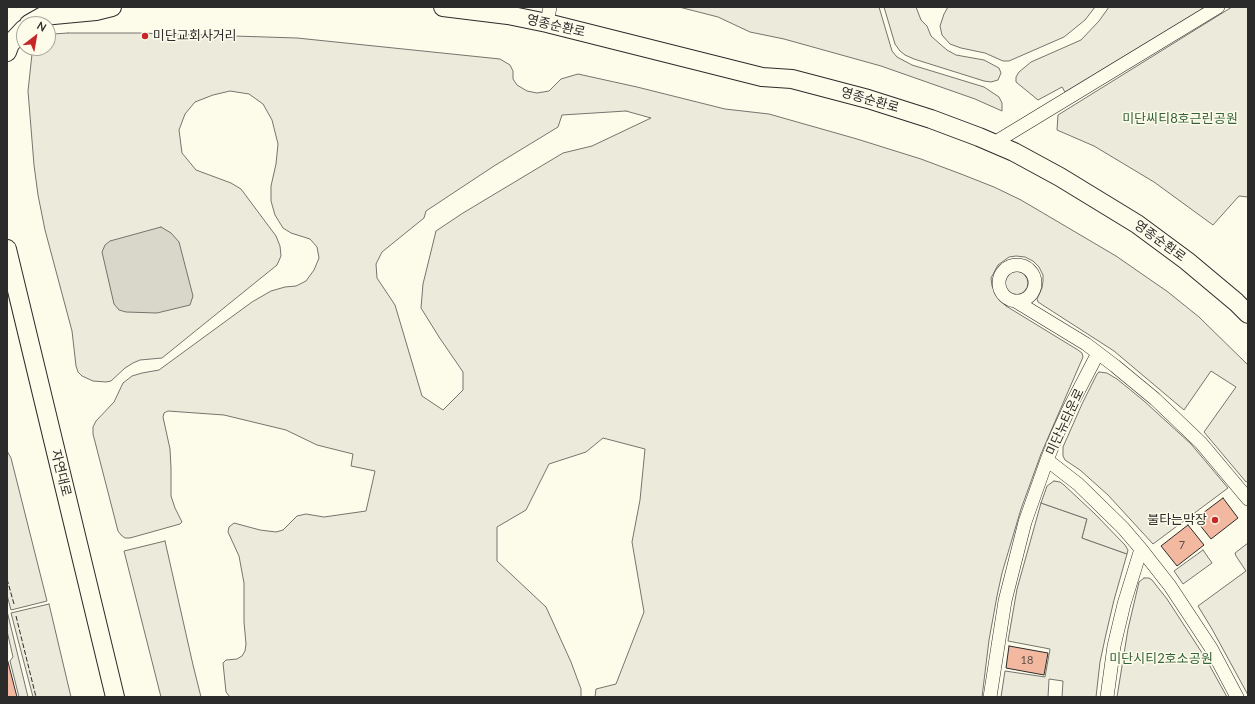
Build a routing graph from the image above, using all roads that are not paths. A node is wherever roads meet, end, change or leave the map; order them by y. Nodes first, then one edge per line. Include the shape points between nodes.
1 (112, 7) edge
2 (443, 7) edge
3 (1218, 7) edge
4 (549, 15) edge
5 (43, 16) edge
6 (16, 38) edge
7 (7, 52) edge
8 (994, 143) junction
9 (7, 249) edge
10 (1017, 302) dead end
11 (1248, 314) edge
12 (1098, 353) junction
13 (1047, 460) junction
14 (1248, 499) edge
15 (1141, 549) junction
16 (115, 697) edge
17 (990, 697) edge
18 (1107, 697) edge
19 (1237, 697) edge

1 - 5 main road
2 - 4 main road, 영종순환로 via 508,15
3 - 8 street
4 - 8 main road, 영종순환로 via 762,77 792,79 868,99
6 - 7 main road
8 - 11 main road, 영종순환로 via 1060,177 1137,224 1188,261
9 - 16 main road, 자연대로
10 - 12 street
12 - 13 street, 미단뉴타운로 via 1070,407
12 - 14 street via 1178,420
13 - 15 street via 1078,484
13 - 17 street, 미단뉴타운로 via 1012,568
15 - 18 street via 1125,598 1114,646
15 - 19 street via 1170,586 1207,642

